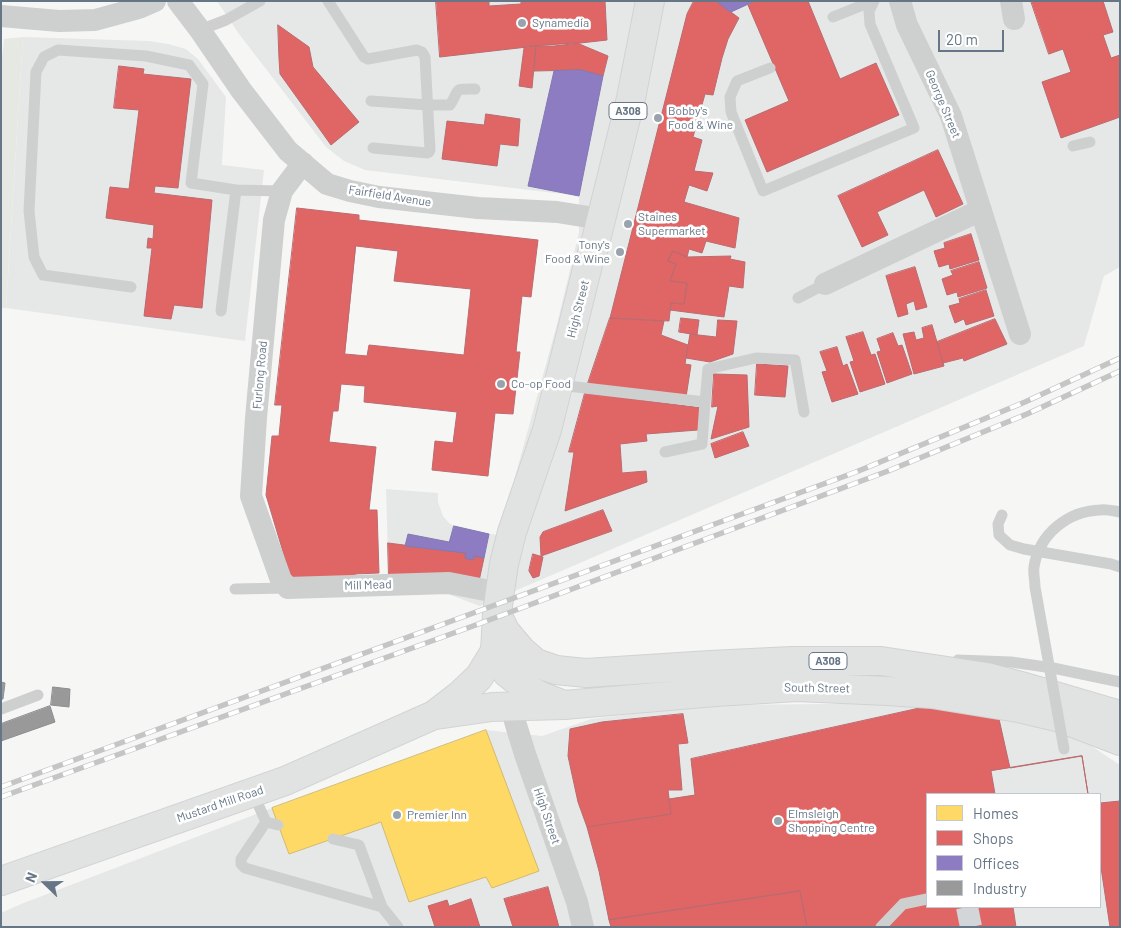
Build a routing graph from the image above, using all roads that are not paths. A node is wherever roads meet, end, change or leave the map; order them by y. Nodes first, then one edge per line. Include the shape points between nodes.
1 (155, 1) edge
2 (178, 1) edge
3 (260, 1) edge
4 (328, 1) edge
5 (650, 1) edge
6 (873, 1) edge
7 (900, 1) edge
8 (1, 16) edge
9 (833, 17) dead end
10 (200, 30) junction
11 (770, 68) dead end
12 (475, 89) dead end
13 (371, 101) dead end
14 (428, 105) junction
15 (1090, 142) dead end
16 (1073, 146) dead end
17 (373, 148) dead end
18 (303, 163) junction
19 (236, 190) junction
20 (282, 191) junction
21 (981, 210) junction
22 (601, 220) junction
23 (825, 284) joint
24 (131, 287) dead end
25 (798, 298) dead end
26 (221, 311) dead end
27 (1020, 334) dead end
28 (558, 385) junction
29 (705, 402) junction
30 (804, 412) dead end
31 (665, 452) dead end
32 (1120, 512) edge
33 (1002, 516) dead end
34 (1120, 567) edge
35 (288, 588) junction
36 (235, 589) dead end
37 (498, 603) junction
38 (496, 652) junction
39 (881, 661) junction
40 (1120, 682) edge
41 (514, 688) junction
42 (38, 695) dead end
43 (1, 709) edge
44 (434, 715) junction
45 (1120, 715) edge
46 (1120, 741) edge
47 (1064, 749) dead end
48 (253, 793) junction
49 (266, 822) junction
50 (278, 825) dead end
51 (333, 839) dead end
52 (1, 881) edge
53 (926, 898) edge
54 (382, 906) junction
55 (398, 927) edge
56 (583, 927) edge
57 (881, 927) edge

1 - 8 street via 95,20
2 - 10 street, Fairfield Avenue
3 - 10 lane
4 - 14 lane via 364,58 417,50 422,52
5 - 22 main road, High Street / A308 via 631,98
6 - 9 lane
6 - 11 lane via 869,11 870,24 914,128 763,191 730,112 730,97 737,81
7 - 21 street, George Street via 907,25 950,116
10 - 18 street, Fairfield Avenue via 288,151
12 - 14 lane via 456,90 450,105
13 - 14 lane
14 - 17 lane via 430,150 427,154
15 - 16 lane
18 - 20 street, Furlong Road
18 - 22 street, Fairfield Avenue via 327,184 379,197 478,208 557,212
19 - 20 lane
19 - 24 lane via 191,183 203,84 190,65 146,56 58,50 44,57 36,72 29,211 34,257 44,275
19 - 26 lane
20 - 35 street, Furlong Road via 274,220 251,496 281,580
21 - 23 street
21 - 27 street, George Street
22 - 28 main road, High Street / A308
23 - 25 lane
28 - 29 lane
28 - 37 main road, High Street / A308 via 547,430 512,532
29 - 30 lane via 708,370 756,358 795,360
29 - 31 lane via 702,444
32 - 47 lane, bridge via 1081,512 1063,521 1049,534 1034,567
33 - 34 lane via 998,524 999,535 1010,545
35 - 36 lane, Mill Mead
35 - 37 street, Mill Mead via 450,583 485,590
37 - 38 main road, High Street / A308
37 - 41 main road, High Street / A308 via 509,635 521,650
38 - 41 main road, High Street / A308
38 - 44 main road, Mustard Mill Road via 479,677
39 - 40 lane via 1011,662
39 - 41 main road, A308 via 792,661 586,673 556,670 536,663
39 - 45 main road, A308 via 987,677
41 - 44 main road, Mustard Mill Road via 476,709
41 - 46 main road, South Street / A308 via 526,688 564,705 797,687 932,694 1060,718
41 - 56 street, High Street via 516,726
42 - 43 lane
44 - 48 main road, Mustard Mill Road
48 - 49 lane
48 - 52 main road, Mustard Mill Road
49 - 50 lane
49 - 54 lane via 241,859 245,868
51 - 54 lane via 359,845
53 - 57 lane via 903,904
54 - 55 lane

